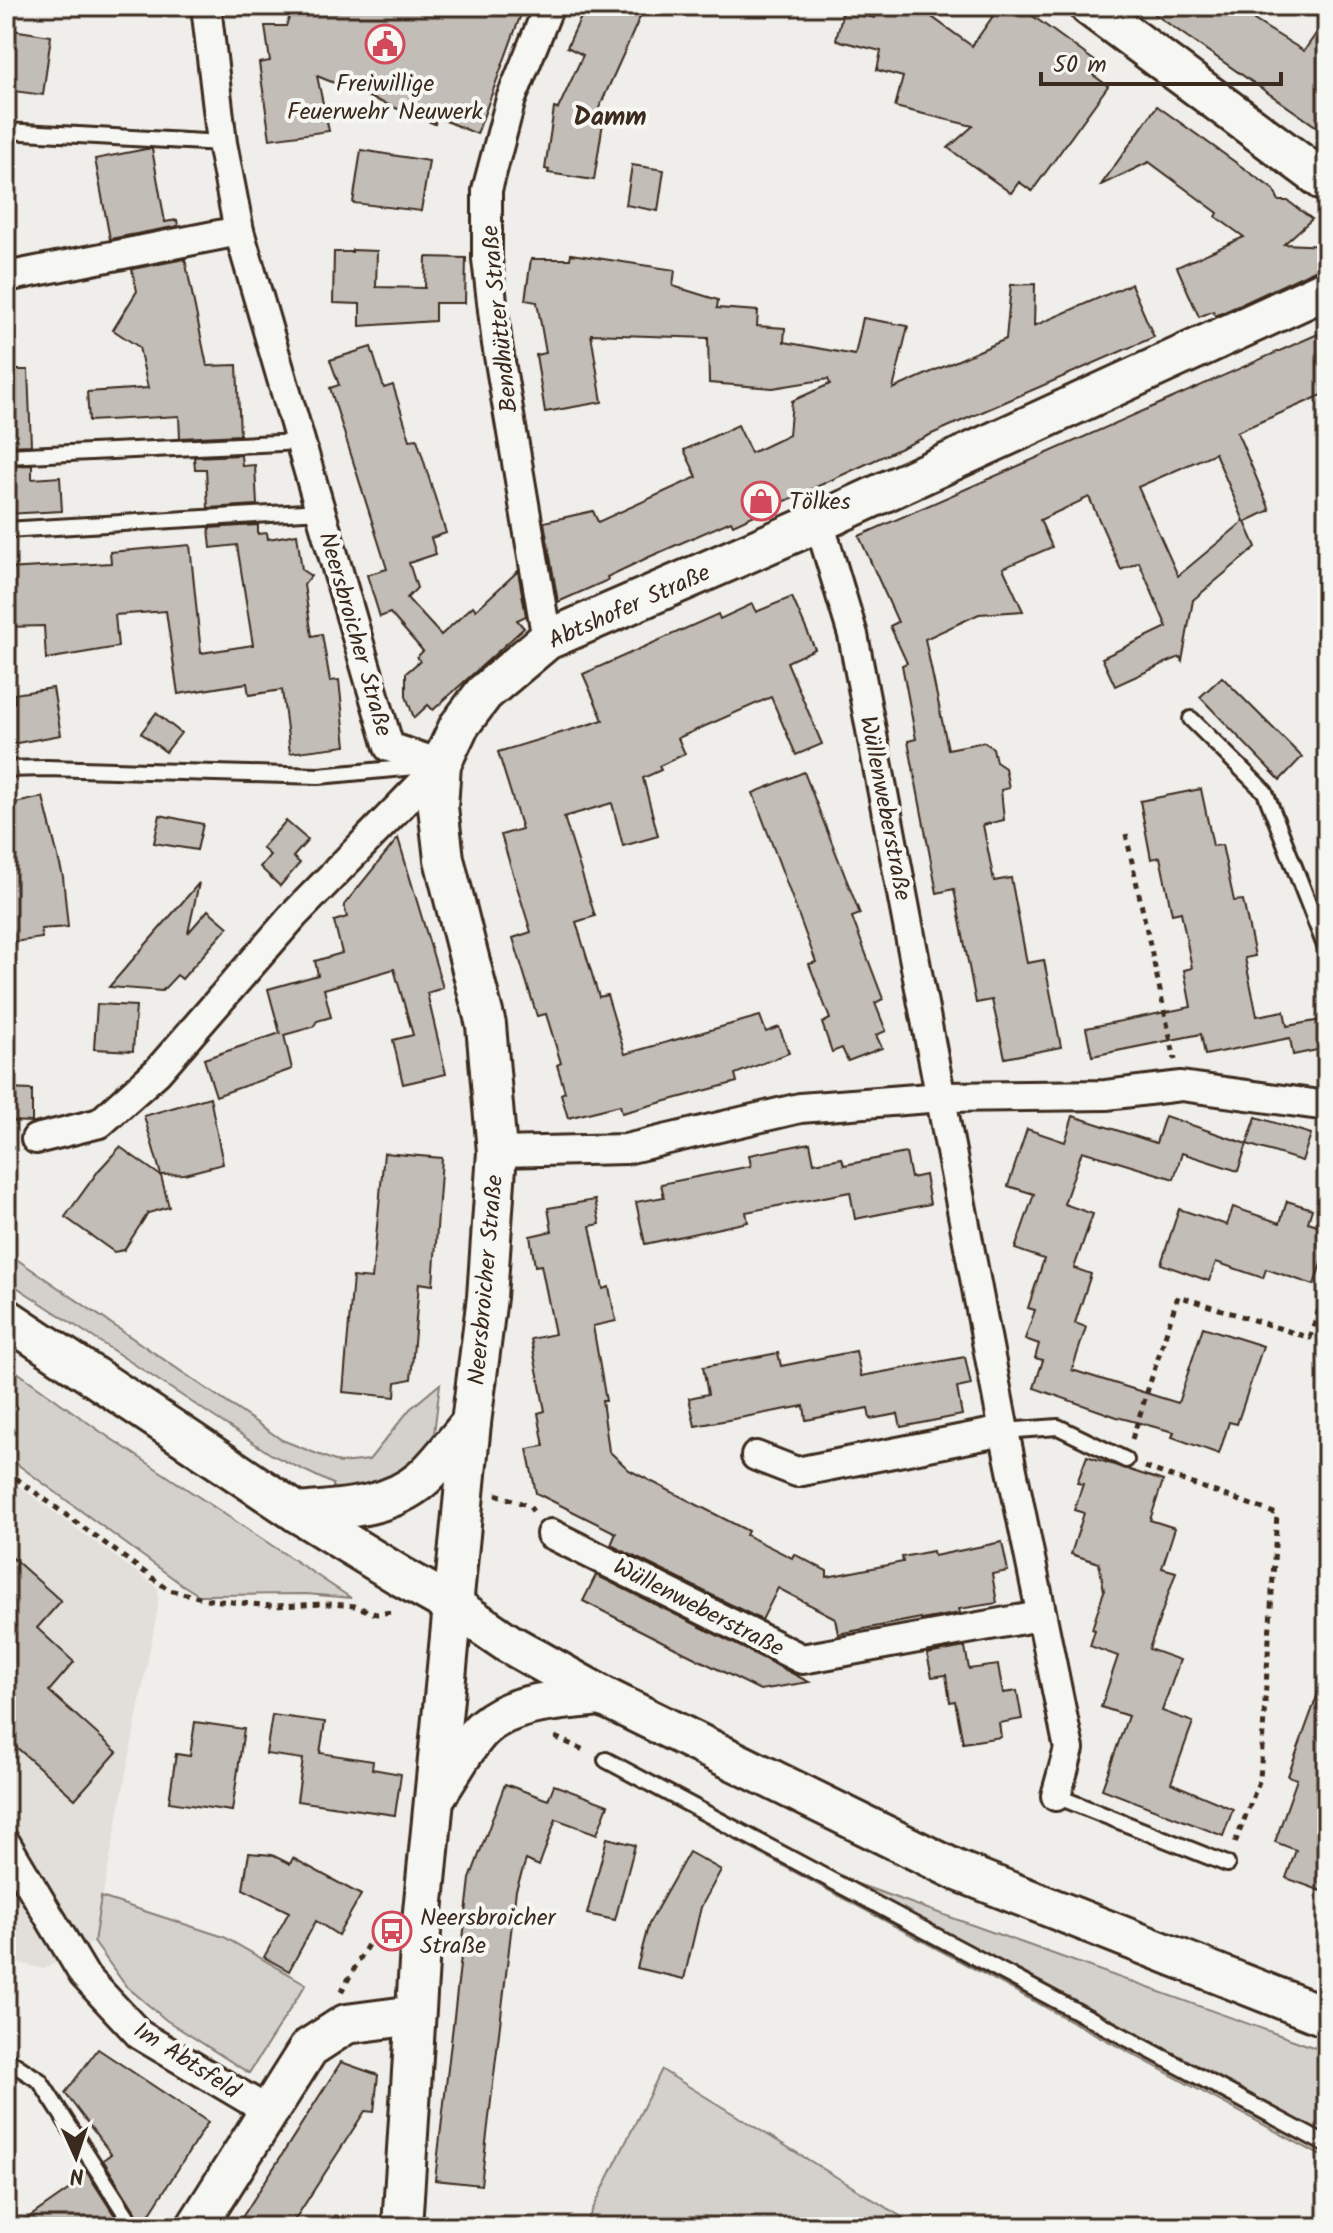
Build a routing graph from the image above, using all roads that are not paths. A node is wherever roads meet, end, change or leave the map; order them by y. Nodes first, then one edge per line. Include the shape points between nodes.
1 (206, 6) edge
2 (549, 6) edge
3 (1089, 6) edge
4 (6, 131) edge
5 (222, 143) junction
6 (1327, 183) edge
7 (239, 231) junction
8 (6, 277) edge
9 (1327, 289) edge
10 (300, 442) junction
11 (6, 456) edge
12 (321, 511) junction
13 (819, 522) junction
14 (6, 530) edge
15 (547, 640) junction
16 (1191, 719) dead end
17 (441, 764) junction
18 (6, 769) edge
19 (1327, 951) edge
20 (942, 1097) junction
21 (1327, 1106) edge
22 (36, 1139) dead end
23 (497, 1152) junction
24 (6, 1318) edge
25 (471, 1423) junction
26 (1004, 1431) junction
27 (756, 1456) dead end
28 (1126, 1460) road end
29 (298, 1513) junction
30 (551, 1534) road end
31 (454, 1606) junction
32 (1040, 1616) junction
33 (602, 1696) junction
34 (606, 1760) dead end
35 (436, 1796) junction
36 (1056, 1796) joint
37 (6, 1844) edge
38 (1227, 1864) road end
39 (415, 2015) junction
40 (1327, 2017) edge
41 (6, 2059) edge
42 (268, 2111) junction
43 (1327, 2145) edge
44 (134, 2227) edge
45 (196, 2227) edge
46 (402, 2227) edge

1 - 5 street, Neersbroicher Straße
2 - 15 street, Bendhütter Straße via 511,99 487,190 487,259 497,344
3 - 6 street
4 - 5 lane
5 - 7 street, Neersbroicher Straße
7 - 8 street
7 - 10 street, Neersbroicher Straße
9 - 13 street, Abtshofer Straße
10 - 11 lane
10 - 12 street, Neersbroicher Straße
12 - 14 lane, Neersbroicher Straße
12 - 17 street, Neersbroicher Straße via 389,747
13 - 15 street, Abtshofer Straße
13 - 20 street, Wüllenweberstraße via 853,635
15 - 17 street, Abtshofer Straße via 484,693 459,726
16 - 19 lane via 1265,792
17 - 18 lane via 319,776
17 - 22 street, Abtshofer Straße via 293,916 157,1072 100,1123
17 - 23 street, Neersbroicher Straße via 438,807 444,859 486,1025
20 - 21 street via 1106,1095 1181,1086
20 - 23 street via 800,1108 626,1149
20 - 26 street, Wüllenweberstraße
23 - 25 street, Neersbroicher Straße
24 - 29 street
25 - 29 street via 422,1480 396,1495 355,1508
25 - 31 street, Neersbroicher Straße
26 - 27 street via 797,1472
26 - 28 lane via 1058,1427
26 - 32 street, Wüllenweberstraße
29 - 31 street
30 - 32 street, Wüllenweberstraße via 802,1659
31 - 33 street
31 - 35 street, Neersbroicher Straße
32 - 36 street, Wüllenweberstraße via 1069,1749
33 - 35 street via 503,1714 482,1729
33 - 40 street via 958,1871
34 - 43 lane
35 - 39 street, Neersbroicher Straße
36 - 38 lane
37 - 42 street, Im Abtsfeld via 84,1975 140,2035
39 - 42 street via 346,2024 309,2048
39 - 46 street, Neersbroicher Straße
41 - 44 lane via 40,2081
42 - 45 street

